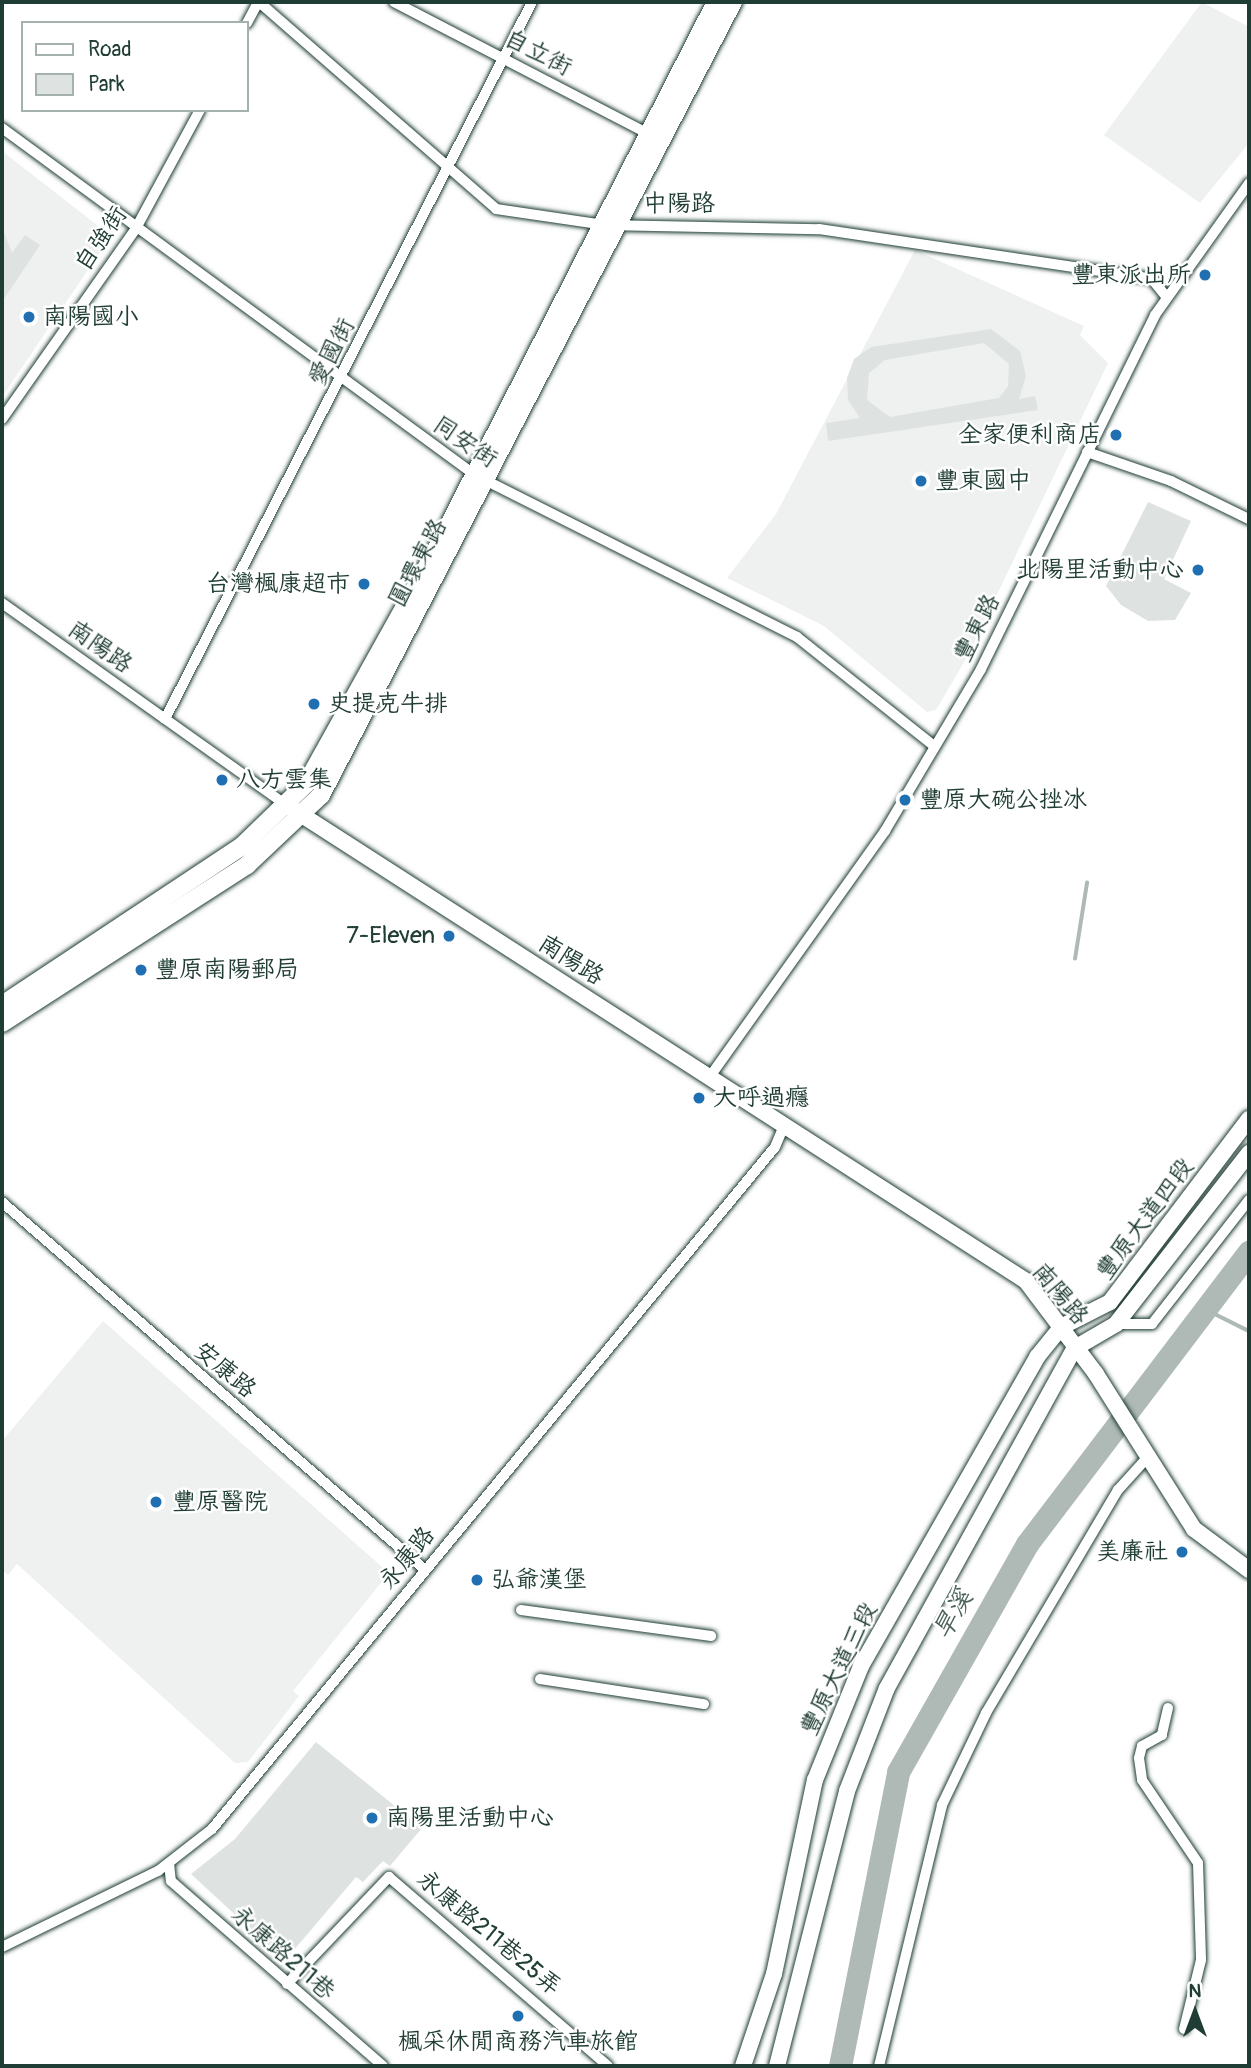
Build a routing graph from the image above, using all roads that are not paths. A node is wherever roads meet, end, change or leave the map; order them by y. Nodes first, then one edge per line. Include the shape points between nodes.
1 (258, 2) edge
2 (394, 2) edge
3 (532, 2) edge
4 (716, 2) edge
5 (733, 2) edge
6 (248, 21) edge
7 (503, 58) junction
8 (199, 112) edge
9 (2, 128) edge
10 (656, 138) junction
11 (450, 167) junction
12 (1249, 183) edge
13 (613, 225) junction
14 (135, 230) junction
15 (1166, 296) junction
16 (340, 382) junction
17 (2, 419) edge
18 (1087, 452) junction
19 (481, 480) junction
20 (1249, 519) edge
21 (2, 603) edge
22 (165, 719) junction
23 (933, 745) junction
24 (295, 811) junction
25 (2, 1005) edge
26 (2, 1023) edge
27 (711, 1075) junction
28 (1249, 1119) edge
29 (785, 1124) junction
30 (1249, 1153) edge
31 (1249, 1200) edge
32 (2, 1202) edge
33 (1116, 1324) junction
34 (1061, 1327) junction
35 (1075, 1348) junction
36 (1145, 1454) junction
37 (424, 1569) junction
38 (1249, 1570) edge
39 (521, 1610) dead end
40 (711, 1636) dead end
41 (540, 1679) dead end
42 (704, 1704) dead end
43 (1168, 1708) dead end
44 (169, 1863) junction
45 (2, 1947) edge
46 (287, 1984) junction
47 (1184, 2029) dead end
48 (383, 2066) edge
49 (608, 2066) edge
50 (743, 2066) edge
51 (777, 2066) edge
52 (879, 2066) edge

1 - 6 street
1 - 11 street, 中陽路
2 - 7 street, 自立街
3 - 7 street, 愛國街
4 - 10 main road, 圓環東路
5 - 10 main road, 圓環東路
7 - 10 street, 自立街
7 - 11 street, 愛國街
8 - 14 street, 自強街
9 - 14 street, 同安街
10 - 13 main road, 圓環東路
11 - 13 street, 中陽路 via 496,209
11 - 16 street, 愛國街
12 - 15 street, 豐東路
13 - 15 street, 中陽路 via 819,229 1152,279
13 - 19 main road, 圓環東路
14 - 16 street, 同安街
14 - 17 street, 自強街
15 - 18 street, 豐東路
16 - 19 street, 同安街
16 - 22 street, 愛國街
18 - 20 street via 1171,481
18 - 23 street, 豐東路 via 981,669
19 - 23 street, 同安街 via 796,637
19 - 24 main road, 圓環東路
21 - 22 street, 南陽路
22 - 24 street, 南陽路
23 - 27 street, 豐東路 via 885,831
24 - 25 main road, 圓環東路
24 - 26 main road, 圓環東路 via 247,865
24 - 27 street, 南陽路
27 - 29 street, 南陽路
28 - 34 street, 豐原大道四段 via 1110,1302
29 - 34 street, 南陽路 via 1026,1281
29 - 37 street, 永康路 via 758,1168
30 - 33 street, 豐原大道四段
31 - 33 street via 1152,1324
32 - 37 street, 安康路
33 - 35 street, 豐原大道四段
34 - 35 street, 南陽路
34 - 50 street, 豐原大道三段 via 1016,1393 833,1727 774,1974
35 - 36 street, 南陽路
35 - 51 street via 858,1752
36 - 38 street via 1194,1529
36 - 52 street via 1118,1490 986,1713 942,1805
37 - 44 street, 永康路 via 270,1763 212,1829
39 - 40 street
41 - 42 street
43 - 47 street via 1162,1735 1143,1746 1139,1758 1142,1780 1198,1863 1201,1960
44 - 45 street, 永康路
44 - 46 street, 永康路211巷 via 171,1881
46 - 48 street, 永康路211巷
46 - 49 street, 永康路211巷25弄 via 390,1877

